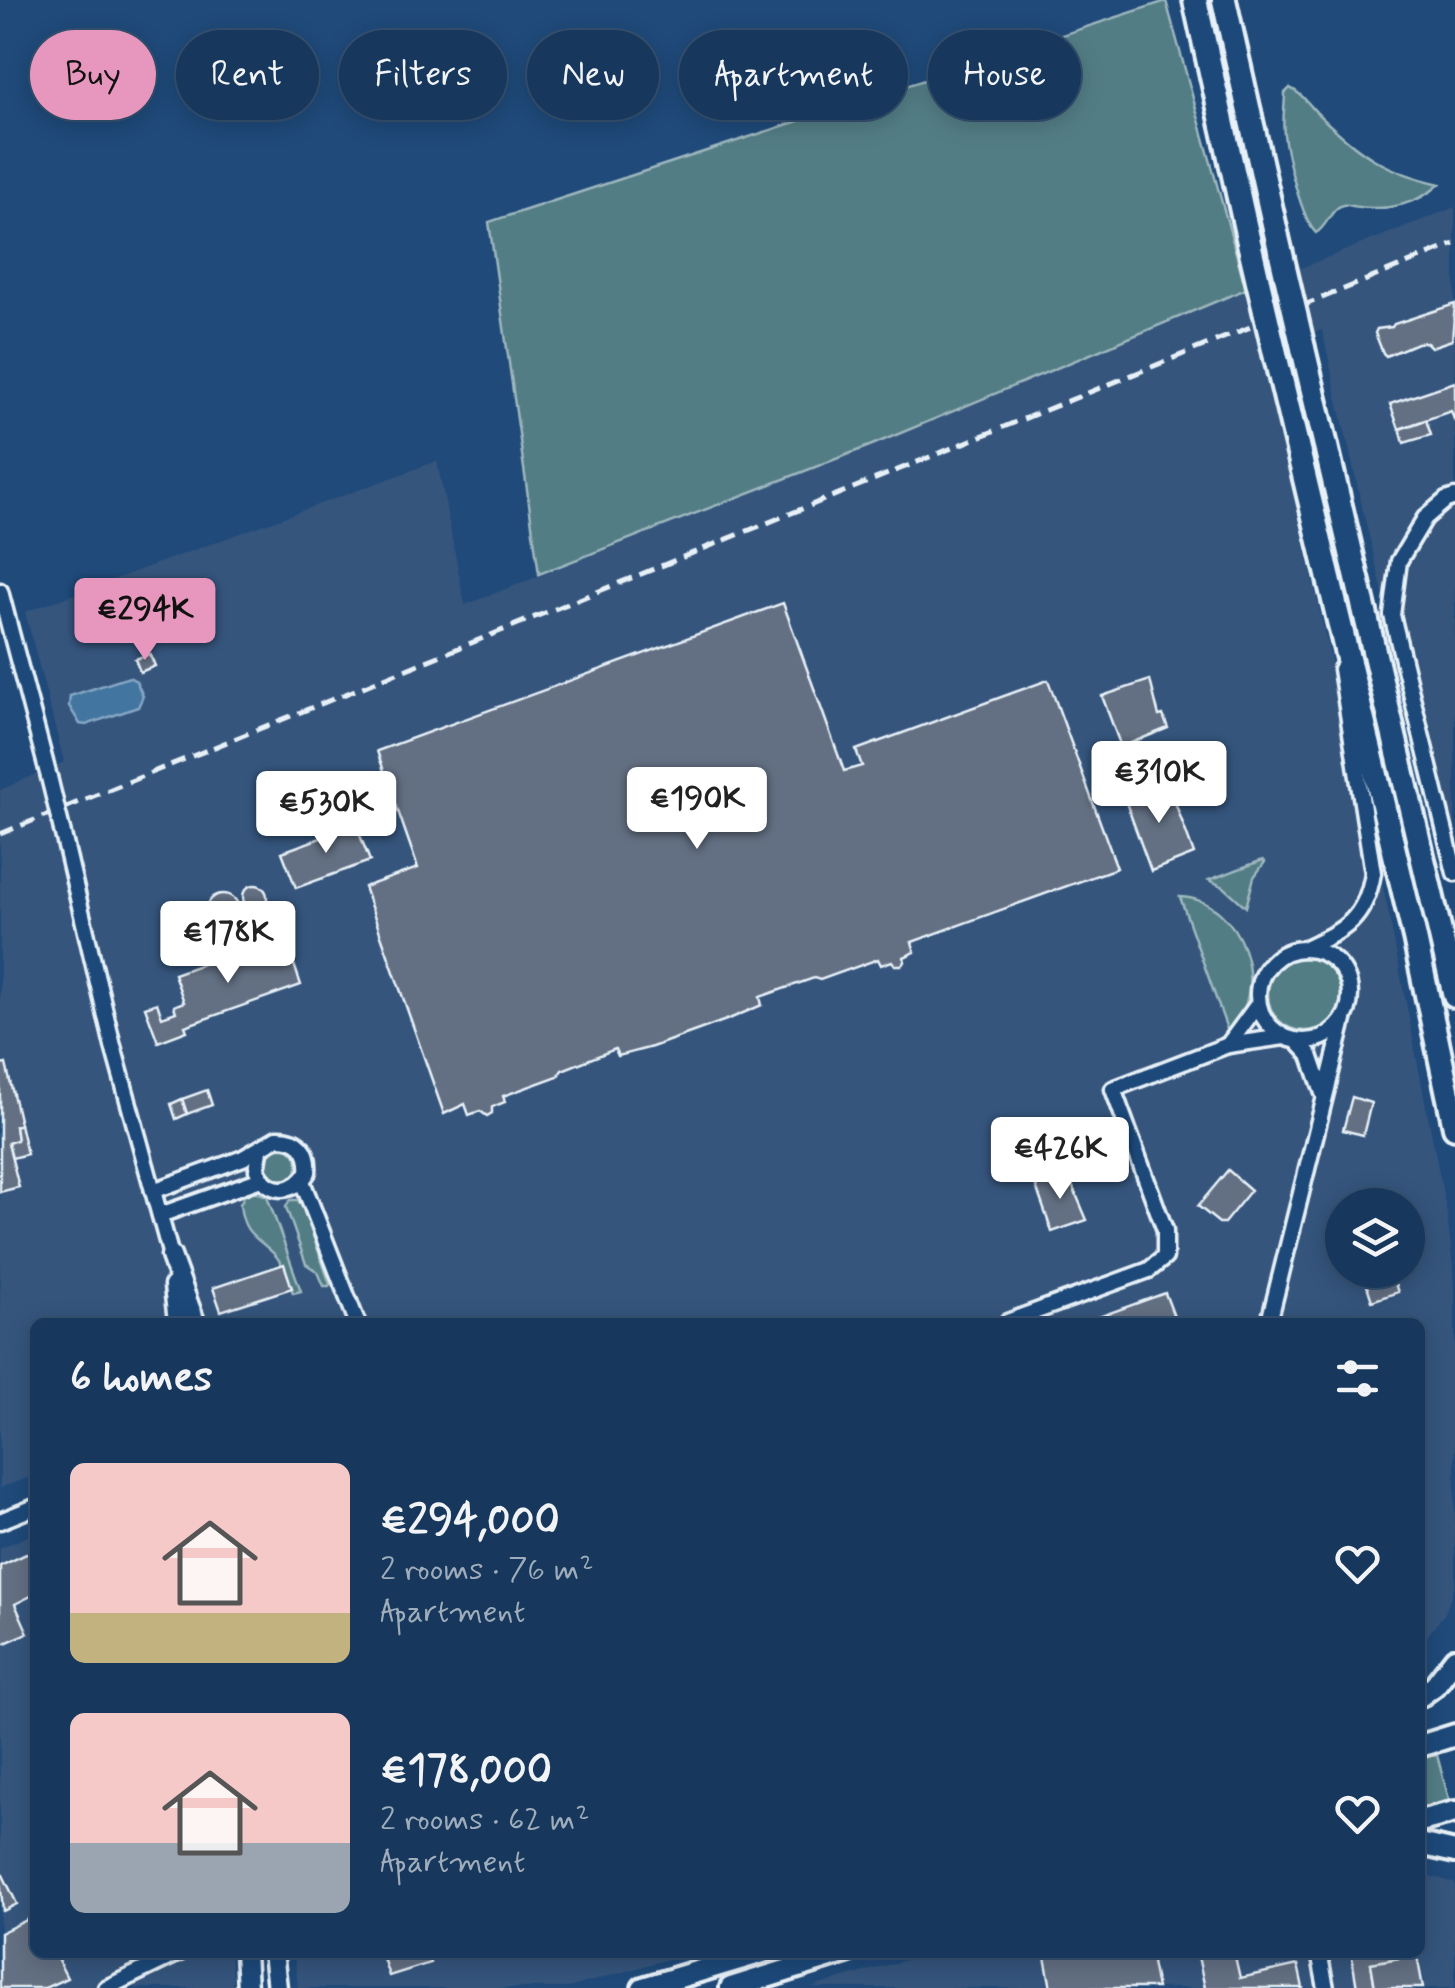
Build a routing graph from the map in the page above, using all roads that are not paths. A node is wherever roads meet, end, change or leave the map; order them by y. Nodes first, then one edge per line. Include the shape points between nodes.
1 (1195, 0) edge
2 (1224, 0) edge
3 (1455, 497) edge
4 (0, 591) edge
5 (1336, 608) junction
6 (1455, 874) edge
7 (1302, 948) junction
8 (1455, 996) edge
9 (1258, 1004) junction
10 (1344, 1020) junction
11 (1290, 1039) junction
12 (1228, 1046) junction
13 (1324, 1098) junction
14 (1455, 1127) edge
15 (260, 1151) junction
16 (261, 1179) junction
17 (302, 1182) junction
18 (153, 1191) junction
19 (160, 1216) junction
20 (171, 1256) junction
21 (178, 1318) edge
22 (194, 1318) edge
23 (355, 1318) edge
24 (1018, 1318) edge
25 (1270, 1318) edge
26 (30, 1509) edge
27 (0, 1521) edge
28 (1455, 1659) edge
29 (1425, 1693) edge
30 (1455, 1735) edge
31 (1425, 1744) edge
32 (1455, 1812) edge
33 (1425, 1819) edge
34 (1425, 1845) edge
35 (1455, 1852) edge
36 (168, 1958) edge
37 (245, 1958) edge
38 (274, 1958) edge
39 (743, 1958) edge
40 (828, 1958) edge
41 (1320, 1958) edge
42 (106, 1988) edge
43 (247, 1988) edge
44 (277, 1988) edge
45 (643, 1988) edge
46 (731, 1988) edge
47 (1326, 1988) edge

1 - 5 main road, bridge
2 - 8 main road, bridge
3 - 6 street via 1425,518 1399,560 1392,616
4 - 18 street, bridge
5 - 7 street via 1373,873 1359,915
5 - 14 main road
7 - 9 street via 1268,966
7 - 10 street via 1327,955 1346,977
9 - 11 street via 1263,1018
9 - 12 street
10 - 11 street via 1324,1038
10 - 13 street
11 - 12 street
11 - 13 street via 1310,1055
12 - 24 street via 1113,1089 1166,1230 1165,1257 1149,1270
13 - 25 street
15 - 16 street
15 - 17 street via 276,1138 298,1142 309,1161
15 - 18 street
16 - 17 street via 281,1190
16 - 19 street
17 - 23 street
18 - 19 street
19 - 20 street
20 - 21 street
20 - 22 street
26 - 27 street
28 - 29 main road
30 - 31 main road
32 - 33 main road
34 - 35 main road
36 - 42 street
37 - 43 street
38 - 44 street
39 - 45 main road
40 - 46 main road
41 - 47 street

